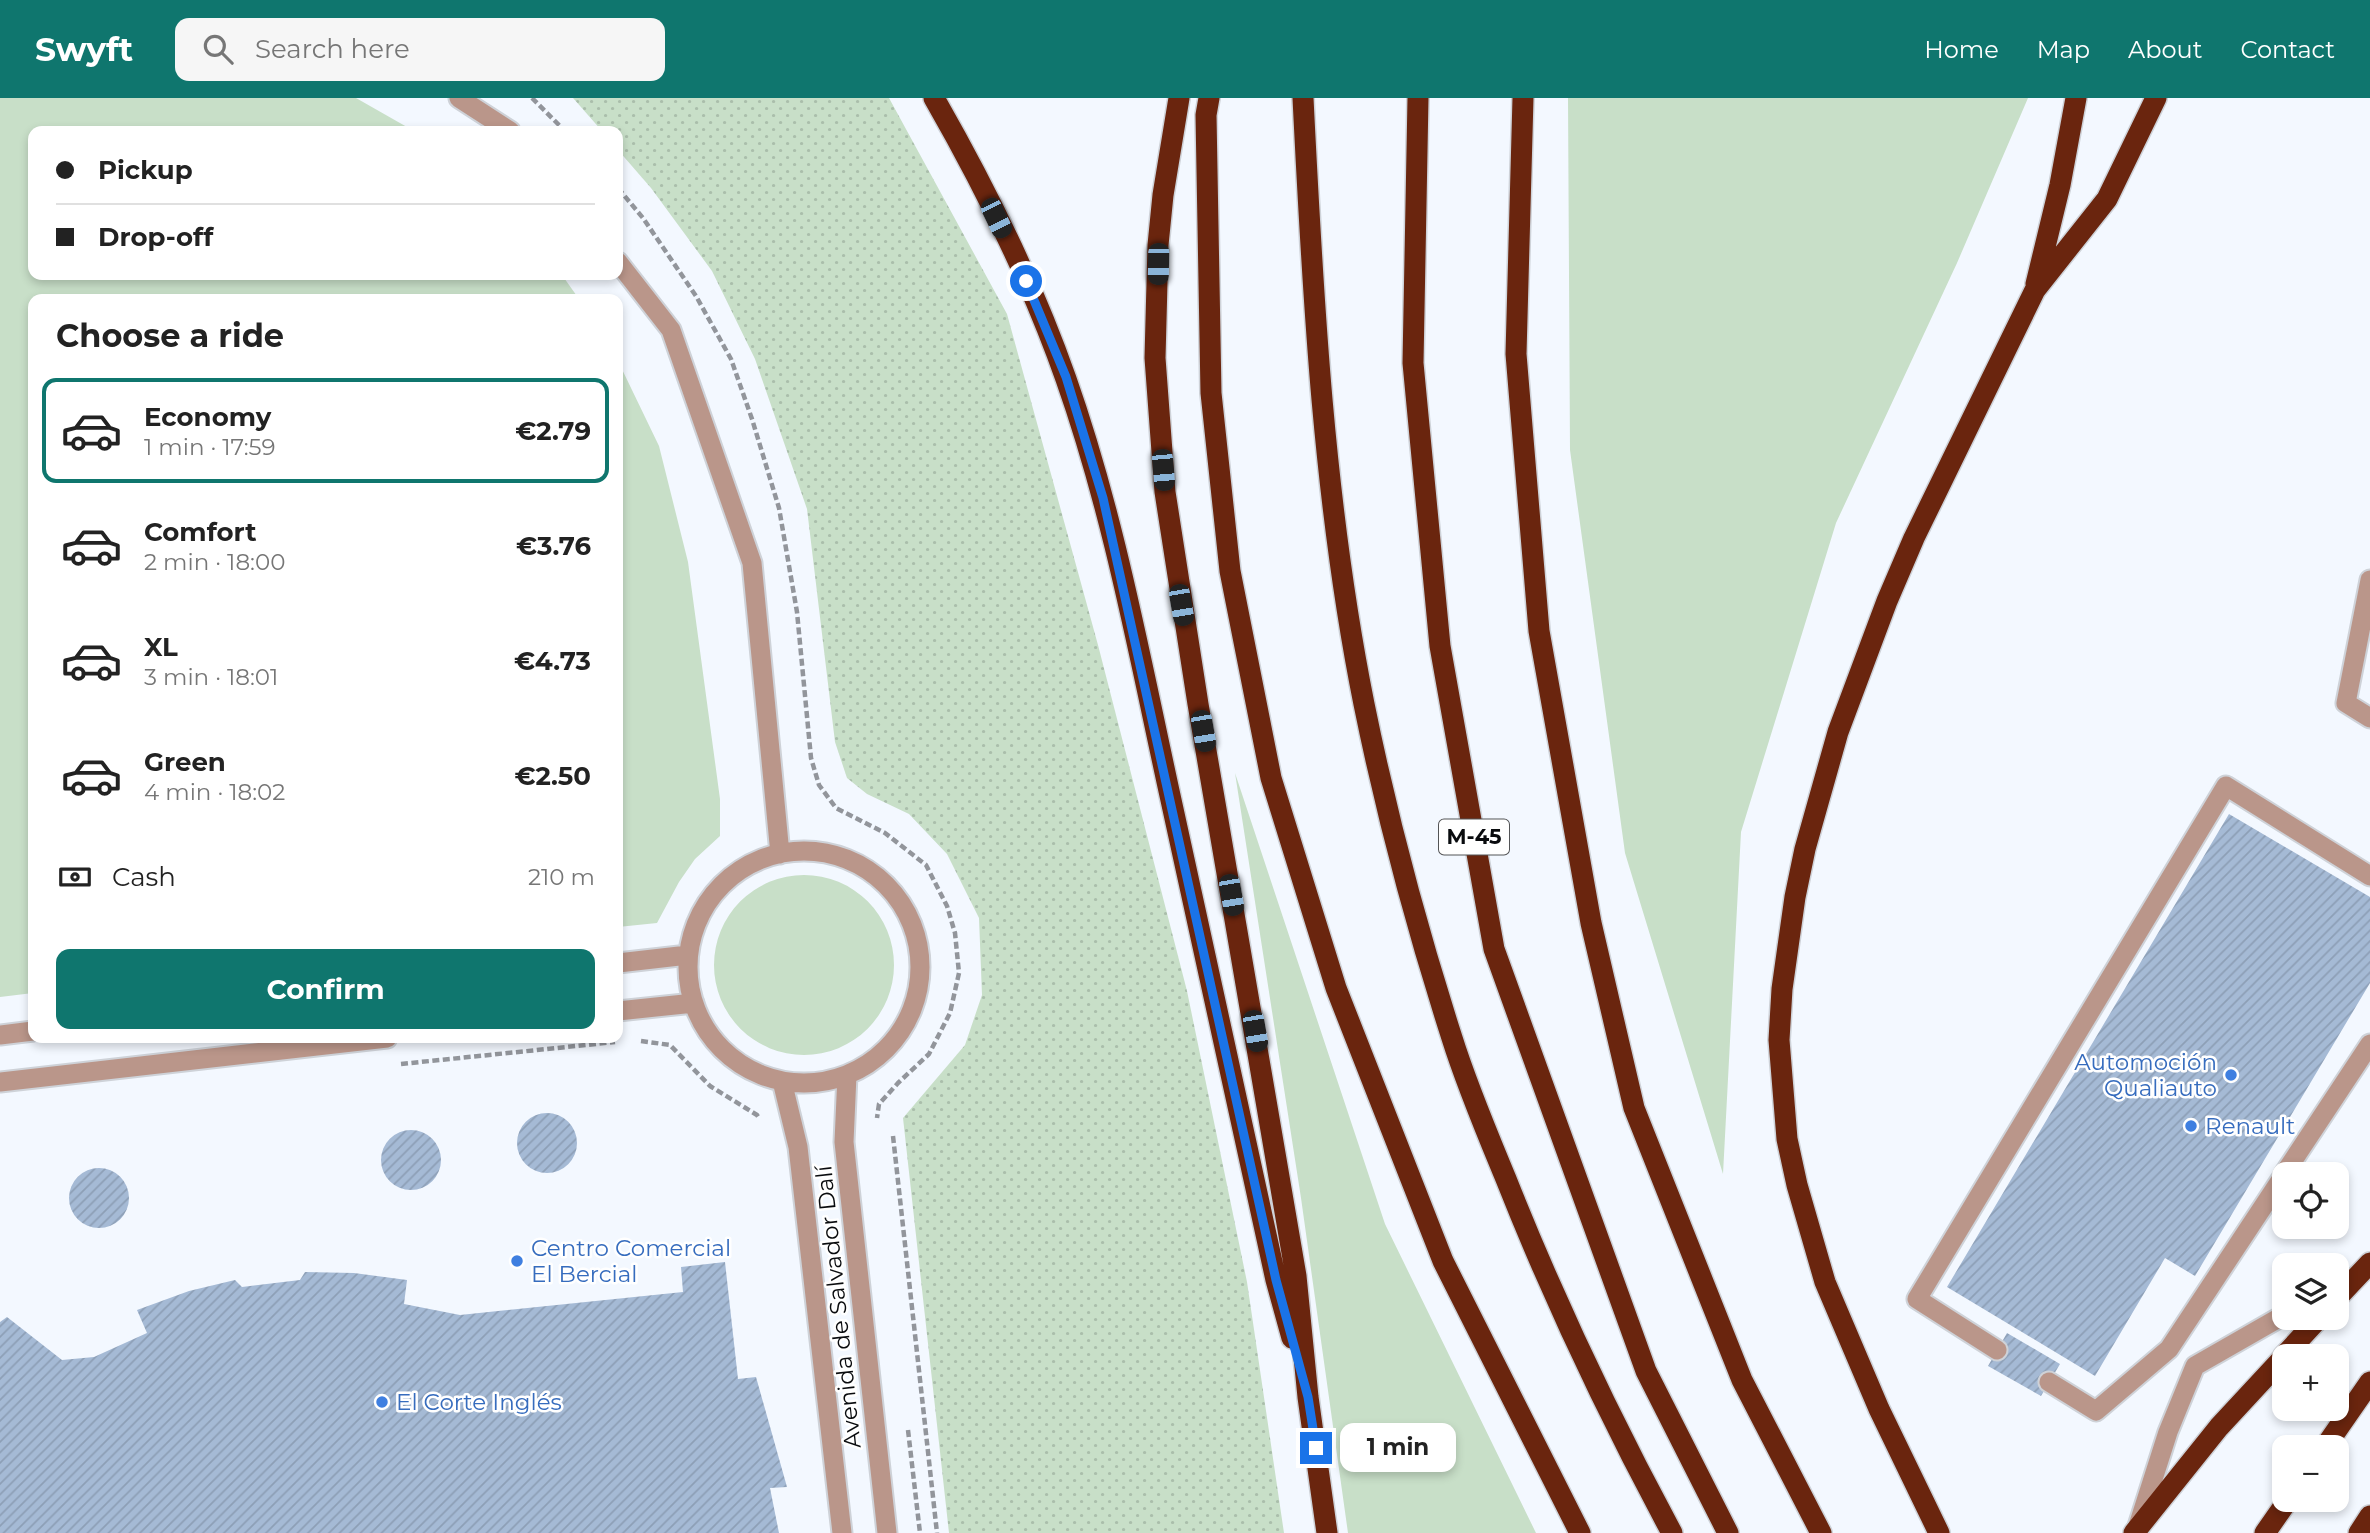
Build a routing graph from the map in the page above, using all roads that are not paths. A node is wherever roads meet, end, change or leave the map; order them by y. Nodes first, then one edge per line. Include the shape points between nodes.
1 (459, 98) edge
2 (933, 98) edge
3 (1179, 98) edge
4 (1209, 98) edge
5 (1303, 98) edge
6 (1418, 98) edge
7 (1523, 98) edge
8 (2076, 98) edge
9 (2156, 98) edge
10 (502, 126) edge
11 (623, 268) edge
12 (2035, 290) junction
13 (2370, 580) edge
14 (2370, 718) edge
15 (780, 854) junction
16 (2370, 876) edge
17 (688, 955) junction
18 (623, 962) edge
19 (694, 1003) junction
20 (623, 1011) edge
21 (28, 1032) edge
22 (0, 1035) edge
23 (343, 1043) edge
24 (2370, 1044) edge
25 (847, 1075) junction
26 (782, 1081) junction
27 (0, 1082) edge
28 (2293, 1162) edge
29 (2272, 1193) edge
30 (2368, 1265) edge
31 (2349, 1276) edge
32 (2349, 1286) edge
33 (2272, 1322) edge
34 (2308, 1330) edge
35 (2295, 1344) edge
36 (2169, 1349) junction
37 (1997, 1350) dead end
38 (2195, 1366) junction
39 (2272, 1369) edge
40 (2049, 1382) dead end
41 (2370, 1382) edge
42 (1308, 1397) junction
43 (2333, 1435) edge
44 (2280, 1512) edge
45 (2370, 1516) edge
46 (2136, 1531) edge
47 (842, 1533) edge
48 (887, 1533) edge
49 (1327, 1533) edge
50 (1580, 1533) edge
51 (1672, 1533) edge
52 (1728, 1533) edge
53 (1821, 1533) edge
54 (1939, 1533) edge
55 (2265, 1533) edge
56 (2359, 1533) edge

1 - 10 street
2 - 42 highway via 1017,259 1085,436 1120,568 1276,1280
3 - 42 highway via 1158,245 1155,358 1165,492 1294,1263
4 - 50 highway via 1211,393 1230,571 1271,778 1336,988 1443,1261
5 - 51 highway via 1315,319 1329,468 1359,677 1395,844 1453,1041 1502,1170 1568,1325
6 - 52 highway, M-45 via 1413,363 1440,646 1494,949 1646,1371
7 - 53 highway via 1516,354 1539,631 1591,923 1634,1108 1742,1380
8 - 12 highway
9 - 12 highway via 2107,199
11 - 15 street via 671,330 752,563
12 - 54 highway via 1919,526 1838,732 1805,849 1782,989 1779,1040 1787,1139 1810,1235 1879,1409
13 - 14 street via 2346,703
15 - 17 street via 755,862 722,884 699,916
15 - 25 street via 824,853 866,869 889,888 913,927 920,971 910,1014 885,1051
16 - 37 street via 2226,786 1917,1299
17 - 18 street
17 - 19 street
19 - 20 street
19 - 26 street via 707,1031 727,1055 753,1072
21 - 22 street
23 - 27 street
24 - 28 street
25 - 26 street via 809,1083
25 - 48 street, Avenida de Salvador Dalí via 844,1142
26 - 47 street, Avenida de Salvador Dalí via 798,1147
29 - 36 street
30 - 31 street
30 - 32 highway
33 - 38 street
34 - 35 highway
36 - 38 street
36 - 40 street via 2096,1411
38 - 46 street
39 - 46 highway
41 - 43 highway
42 - 49 highway
44 - 55 highway
45 - 56 highway

